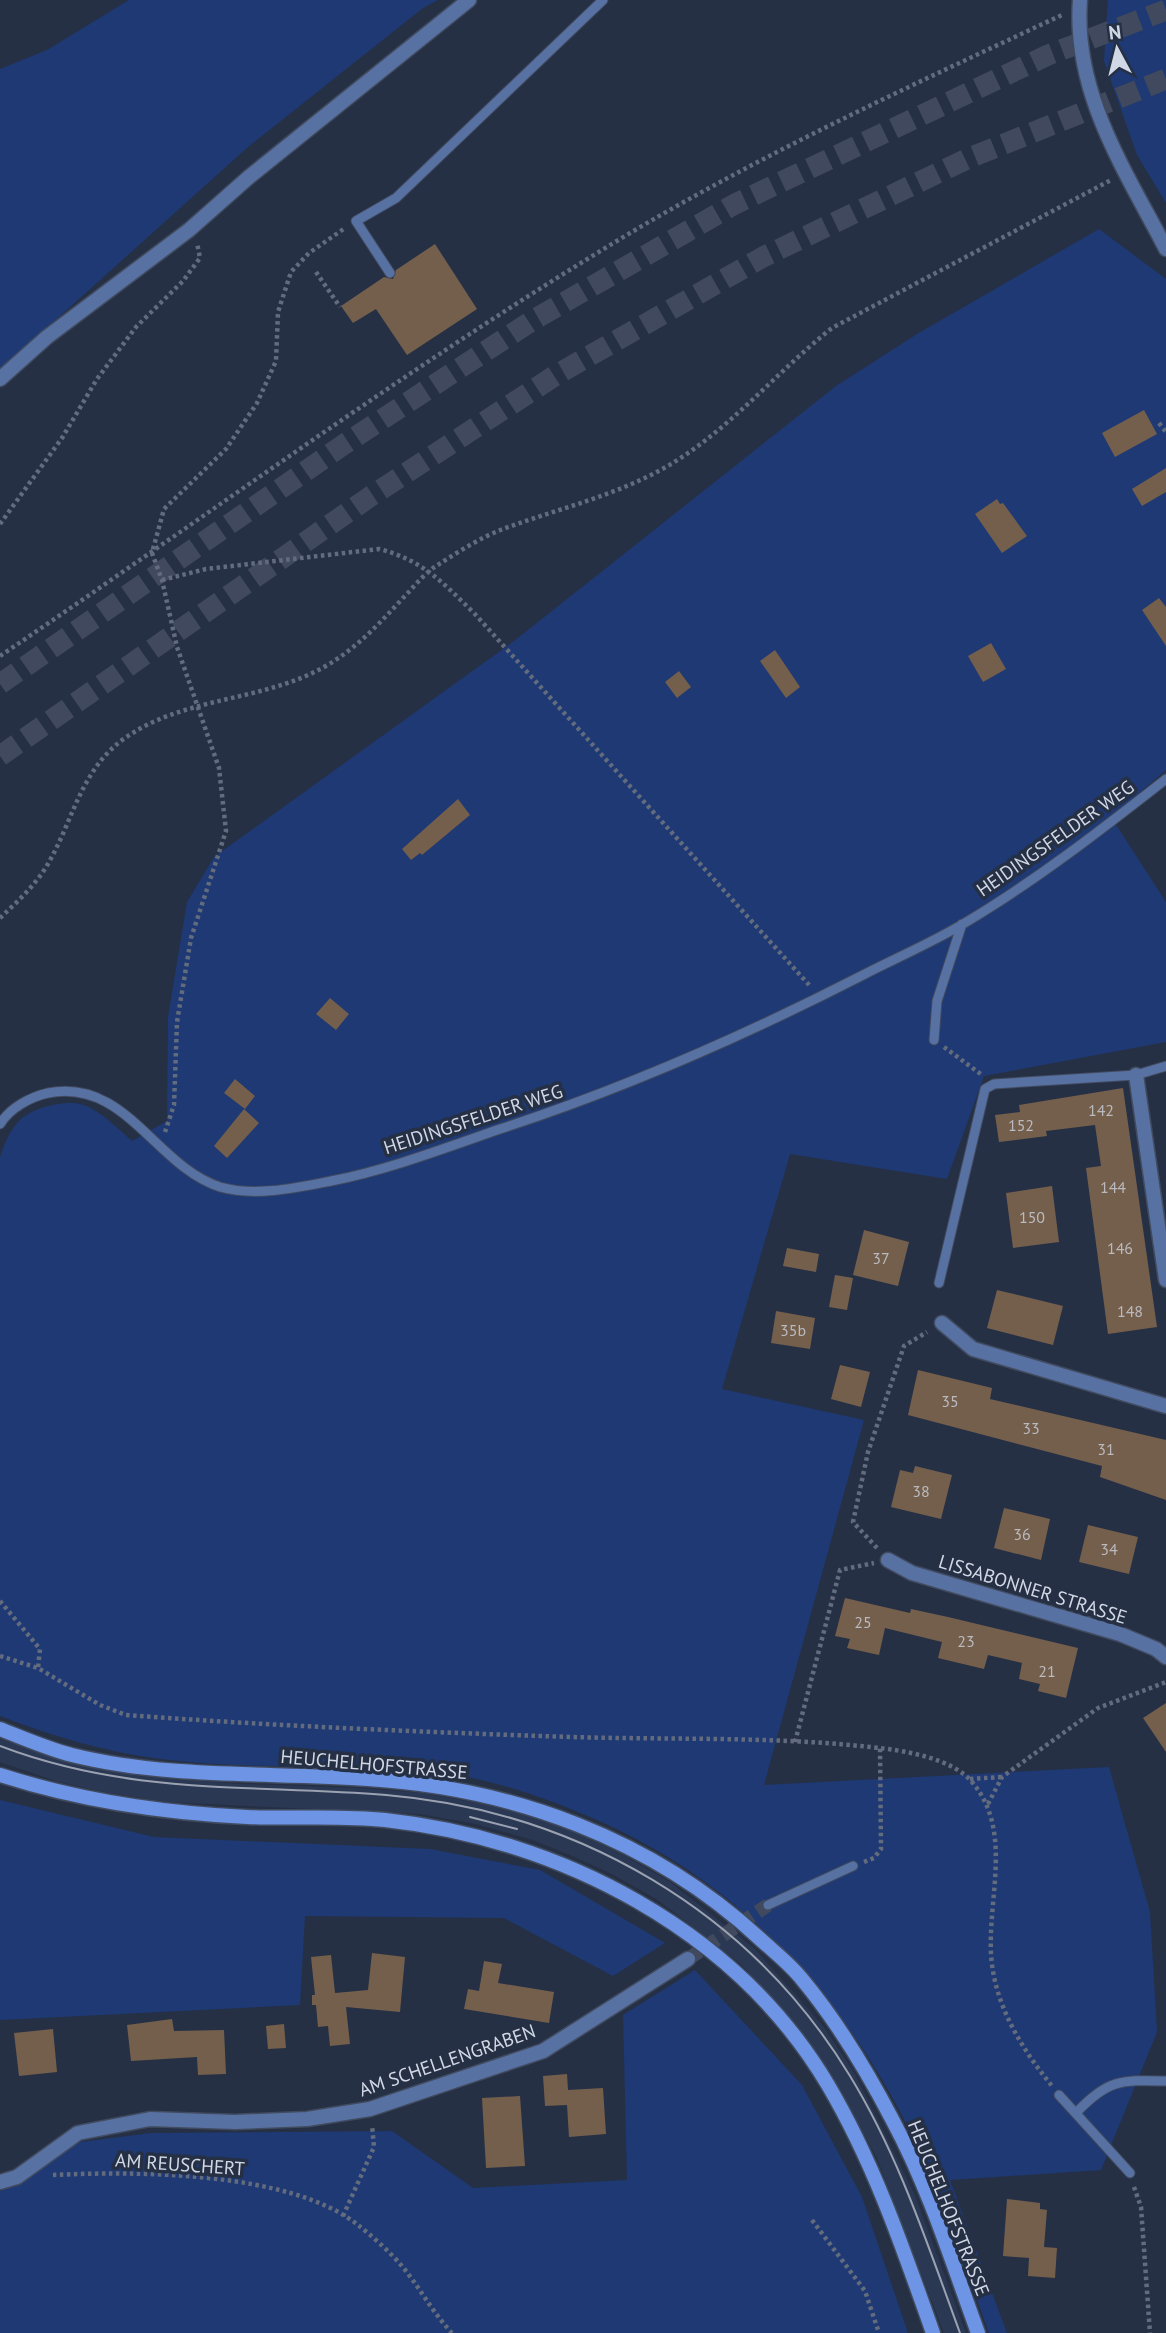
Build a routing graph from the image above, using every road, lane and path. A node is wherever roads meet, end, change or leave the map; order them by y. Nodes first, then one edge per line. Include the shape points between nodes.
1 (469, 0) edge
2 (603, 0) edge
3 (1079, 3) edge
4 (1126, 172) junction
5 (356, 221) junction
6 (189, 230) junction
7 (1166, 249) edge
8 (316, 272) dead end
9 (390, 273) dead end
10 (340, 307) dead end
11 (0, 379) edge
12 (1159, 423) dead end
13 (1166, 432) edge
14 (0, 524) edge
15 (152, 553) junction
16 (430, 570) junction
17 (162, 580) junction
18 (0, 656) edge
19 (198, 705) junction
20 (1166, 779) edge
21 (0, 918) edge
22 (962, 924) junction
23 (820, 997) junction
24 (934, 1040) joint
25 (1166, 1066) edge
26 (1136, 1075) junction
27 (994, 1084) junction
28 (0, 1124) edge
29 (161, 1146) junction
30 (1166, 1280) edge
31 (939, 1283) dead end
32 (942, 1323) dead end
33 (904, 1346) dead end
34 (1166, 1406) edge
35 (888, 1560) junction
36 (0, 1601) edge
37 (0, 1656) edge
38 (1166, 1657) edge
39 (38, 1668) junction
40 (1166, 1682) edge
41 (0, 1729) edge
42 (795, 1742) junction
43 (880, 1748) junction
44 (0, 1775) edge
45 (1002, 1777) junction
46 (970, 1779) junction
47 (988, 1804) junction
48 (853, 1866) joint
49 (768, 1905) tunnel mouth
50 (688, 1959) tunnel mouth
51 (1166, 2081) edge
52 (1059, 2095) joint
53 (1076, 2113) junction
54 (374, 2147) dead end
55 (1130, 2172) joint
56 (17, 2176) junction
57 (0, 2182) edge
58 (343, 2216) junction
59 (812, 2220) dead end
60 (452, 2333) edge
61 (879, 2333) edge
62 (933, 2333) edge
63 (978, 2333) edge
64 (1150, 2333) edge

1 - 6 street
2 - 5 lane via 396,198
3 - 4 street via 1084,68 1095,109
3 - 15 path via 758,159 602,250 461,340
4 - 7 street
4 - 16 path via 832,328 709,440 664,468 500,530
5 - 9 lane
5 - 15 path via 309,253 291,272 278,312 276,361 257,403 226,449 164,509
6 - 11 street via 47,337
6 - 14 path via 200,258 136,327
8 - 10 path
12 - 13 path
15 - 17 path
15 - 18 path
16 - 17 path via 379,549 206,569
16 - 19 path via 358,646 323,667 298,680
16 - 23 path
17 - 19 path via 177,647
19 - 21 path via 126,737 104,755 80,790 48,864
19 - 29 path via 219,768 226,831 191,938 177,1022 174,1105
20 - 22 lane, HEIDINGSFELDER WEG
22 - 23 lane, HEIDINGSFELDER WEG
22 - 24 lane via 937,1001
23 - 29 lane, HEIDINGSFELDER WEG via 685,1060 556,1111 334,1181 265,1192 221,1187 189,1172
24 - 27 path
25 - 26 lane
26 - 27 lane
26 - 30 street
27 - 31 lane via 985,1089 980,1104
28 - 29 lane, HEIDINGSFELDER WEG via 5,1115 36,1096 65,1090 92,1094 123,1112
32 - 34 street via 973,1349
33 - 35 path via 869,1452 852,1522
35 - 38 street, LISSABONNER STRASSE via 912,1573 1120,1634
35 - 42 path via 840,1570
36 - 39 path via 40,1649
37 - 39 path
39 - 42 path via 126,1715 570,1737
40 - 45 path via 1098,1708
41 - 63 main road, HEUCHELHOFSTRASSE via 71,1755 166,1770 368,1779 475,1791 586,1826 662,1865 734,1915 799,1976 832,2020 894,2123
42 - 43 path
43 - 46 path via 917,1755
43 - 48 path via 881,1849 874,1858
44 - 62 main road via 68,1795 159,1812 383,1820 455,1830 575,1868 639,1901 717,1958 777,2014 827,2084 884,2195
45 - 46 path
45 - 47 path
46 - 47 path
47 - 52 path via 995,1835 991,1953 997,1989 1015,2035
48 - 49 lane
50 - 56 street, AM SCHELLENGRABEN via 542,2051 370,2109 307,2119 138,2121 78,2133
51 - 53 lane via 1120,2082 1098,2090
52 - 53 lane
53 - 55 lane
54 - 58 path
55 - 64 path via 1141,2207
56 - 57 street, AM SCHELLENGRABEN
56 - 58 path, AM REUSCHERT via 102,2172 241,2181 297,2195
58 - 60 path, AM REUSCHERT via 400,2264
59 - 61 path via 865,2291

